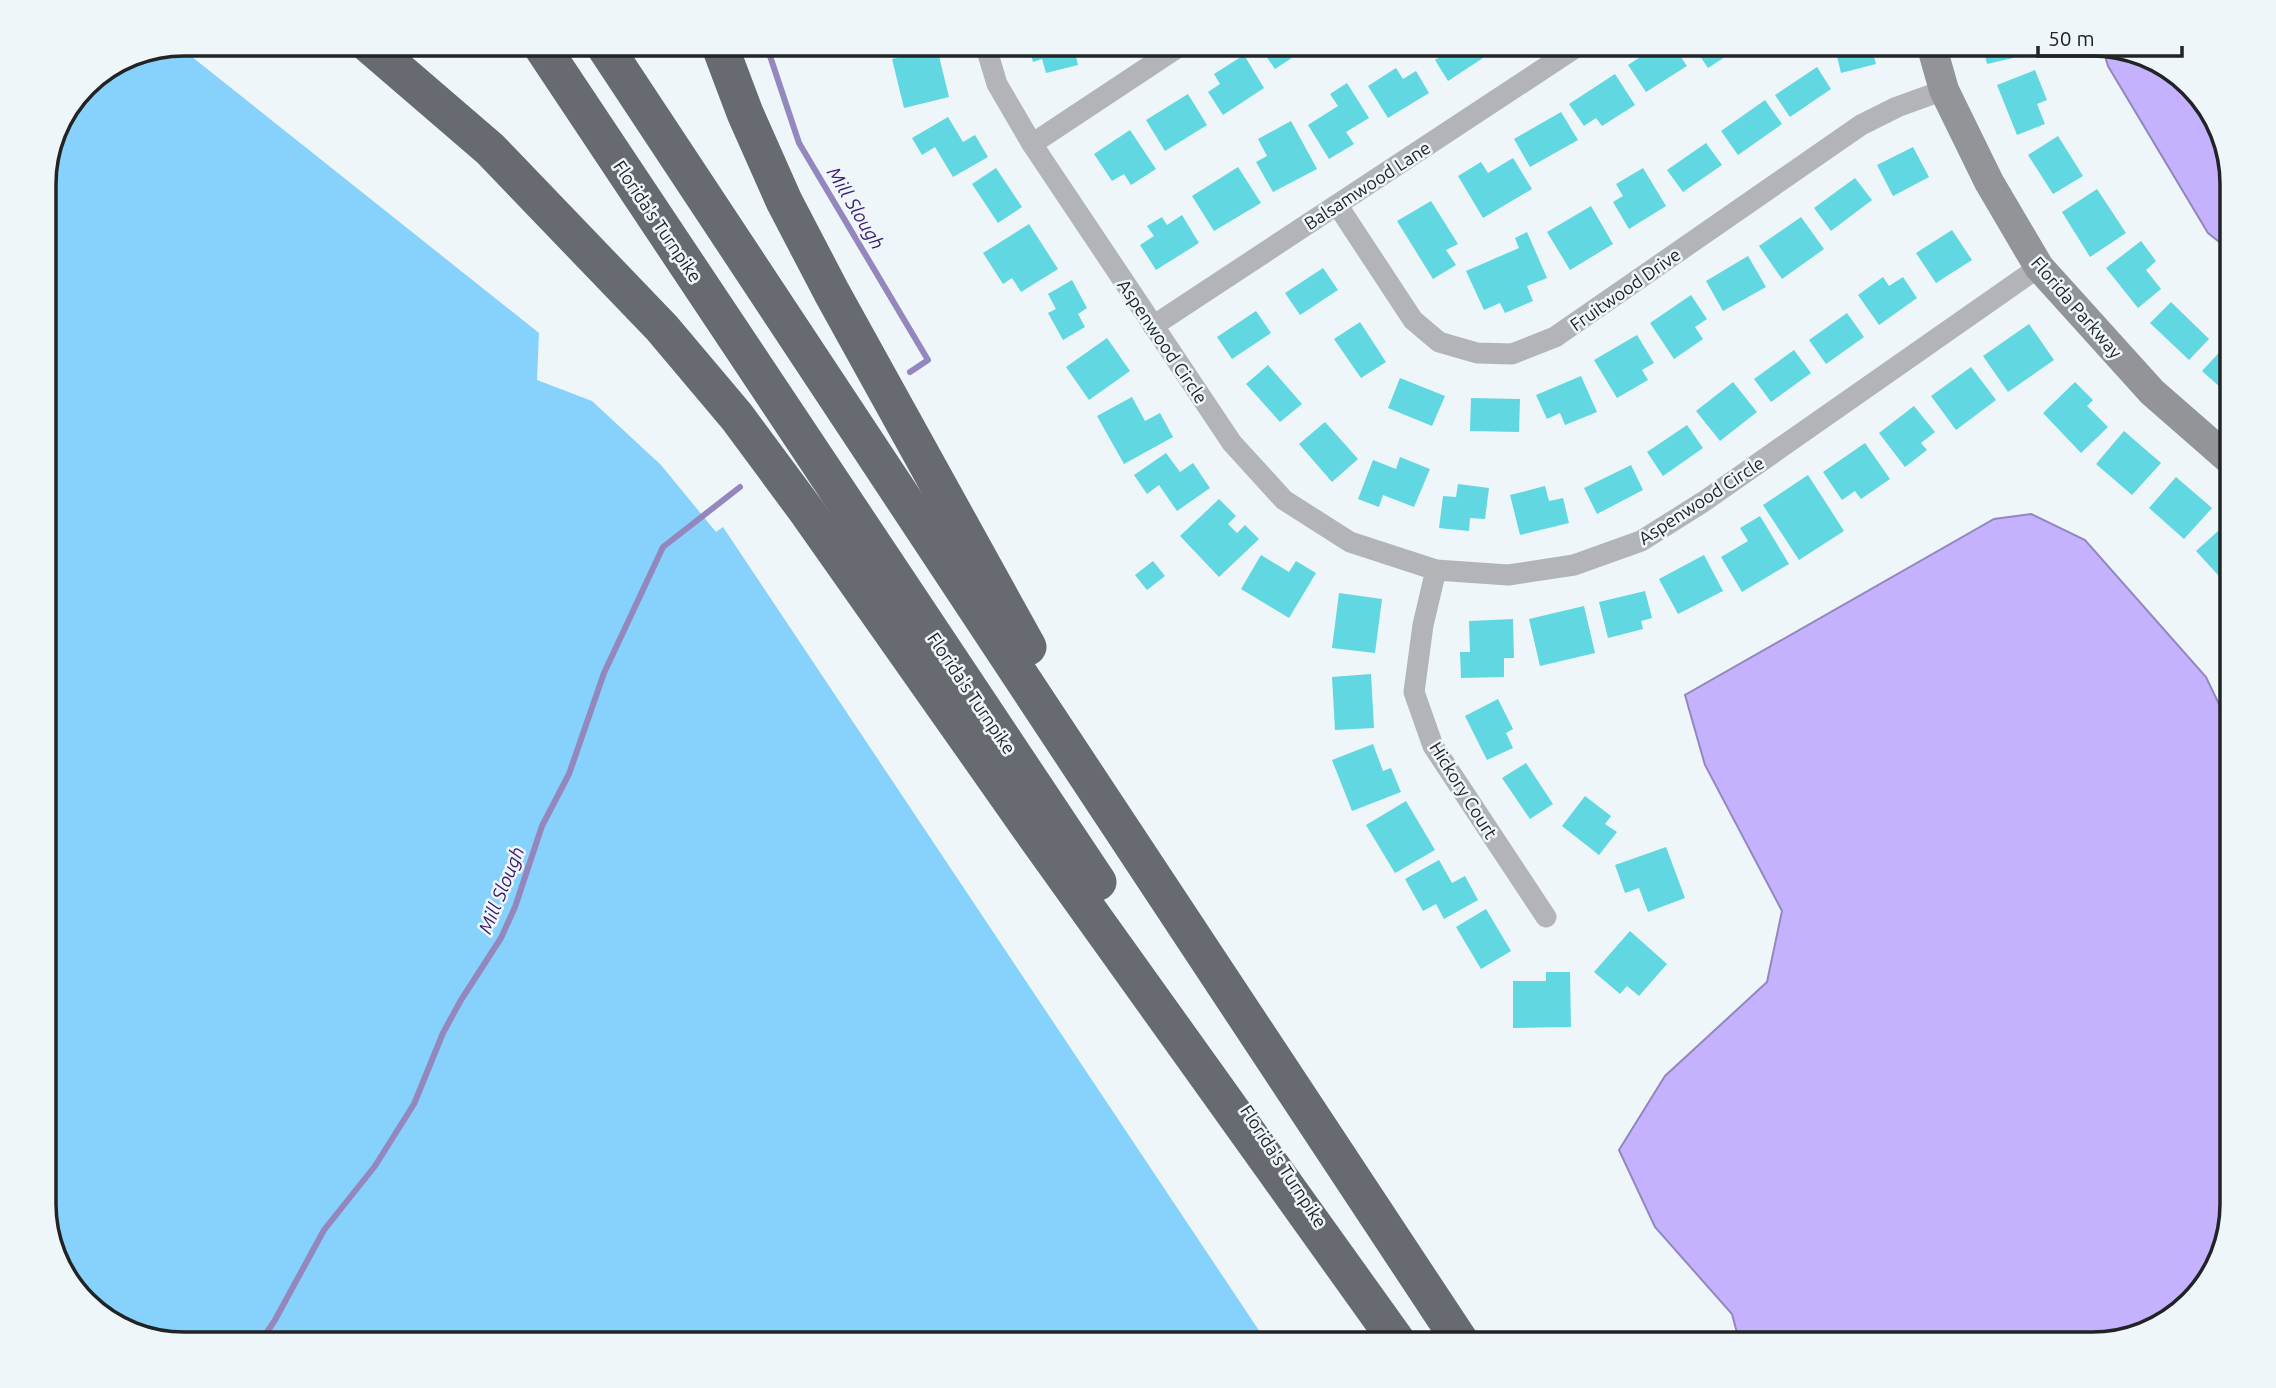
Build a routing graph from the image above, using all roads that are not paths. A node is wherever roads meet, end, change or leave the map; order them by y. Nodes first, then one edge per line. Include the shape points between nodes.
1 (382, 56) edge
2 (548, 56) edge
3 (611, 56) edge
4 (724, 56) edge
5 (989, 56) edge
6 (1165, 56) edge
7 (1563, 56) edge
8 (1934, 56) edge
9 (1944, 90) junction
10 (1032, 144) junction
11 (1338, 206) junction
12 (2039, 267) junction
13 (1153, 326) junction
14 (2220, 452) edge
15 (1436, 570) junction
16 (1120, 825) junction
17 (1546, 917) dead end
18 (1391, 1332) edge
19 (1392, 1332) edge
20 (1454, 1332) edge

1 - 18 highway via 490,149 662,328 737,417
2 - 19 highway, Florida's Turnpike
3 - 16 highway
4 - 16 highway via 784,201 1063,709
5 - 10 street, Aspenwood Circle via 997,84
6 - 10 street
7 - 11 street, Balsamwood Lane
8 - 9 street, Florida Parkway
9 - 11 street, Fruitwood Drive via 1861,125 1555,337 1512,354 1477,353 1439,342 1413,320
9 - 12 street, Florida Parkway
10 - 13 street, Aspenwood Circle
11 - 13 street, Balsamwood Lane
12 - 14 street, Florida Parkway via 2152,392
12 - 15 street, Aspenwood Circle via 1641,541 1574,565 1508,575
13 - 15 street, Aspenwood Circle via 1232,443 1284,500 1350,542
15 - 17 street, Hickory Court via 1414,692 1433,746
16 - 20 highway

